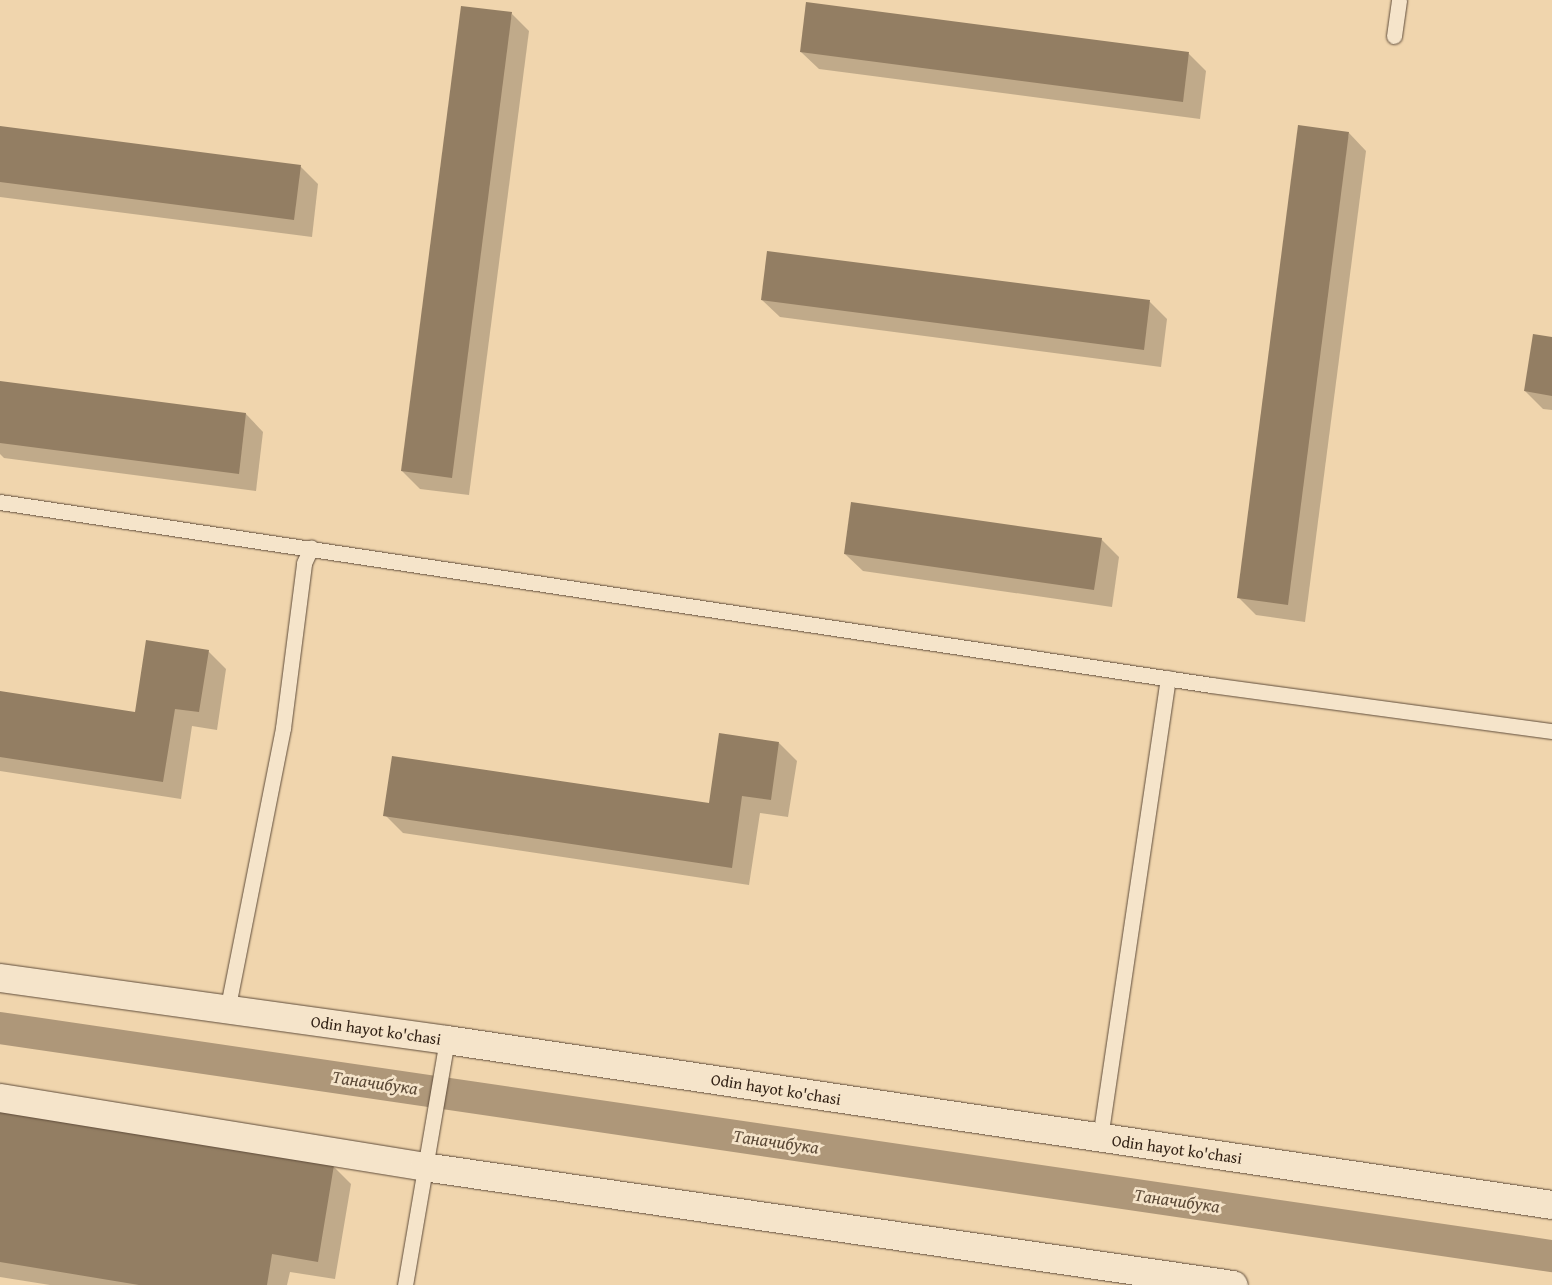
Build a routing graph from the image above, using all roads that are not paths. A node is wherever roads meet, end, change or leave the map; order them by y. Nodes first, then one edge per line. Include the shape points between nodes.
1 (1399, 0) edge
2 (1394, 36) dead end
3 (0, 502) edge
4 (311, 548) junction
5 (1168, 678) junction
6 (1552, 731) edge
7 (0, 978) edge
8 (227, 1011) junction
9 (445, 1049) junction
10 (0, 1098) edge
11 (1100, 1138) junction
12 (424, 1167) junction
13 (1552, 1205) edge
14 (405, 1285) edge
15 (1233, 1285) edge

1 - 2 lane
3 - 4 lane
4 - 5 lane
4 - 8 lane via 304,563 283,728
5 - 6 lane
5 - 11 lane
7 - 8 street, Odin hayot ko'chasi
8 - 9 street, Odin hayot ko'chasi
9 - 11 street, Odin hayot ko'chasi
9 - 12 lane
10 - 12 street
11 - 13 street, Odin hayot ko'chasi
12 - 14 lane
12 - 15 street

